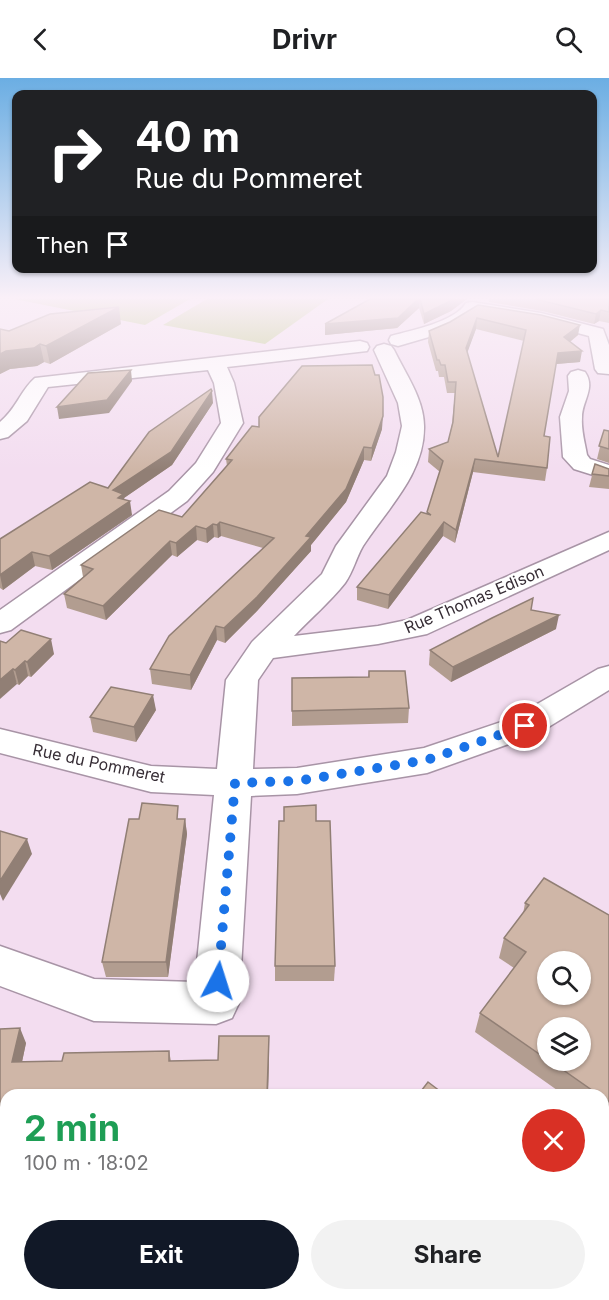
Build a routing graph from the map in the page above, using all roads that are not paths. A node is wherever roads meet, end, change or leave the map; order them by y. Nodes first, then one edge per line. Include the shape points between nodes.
1 (262, 356) edge
2 (386, 356) edge
3 (602, 356) edge
4 (215, 362) junction
5 (605, 369) dead end
6 (578, 376) dead end
7 (0, 432) edge
8 (609, 473) edge
9 (609, 540) edge
10 (0, 624) edge
11 (262, 649) junction
12 (609, 676) edge
13 (0, 741) edge
14 (235, 783) junction
15 (0, 966) edge

1 - 4 street
2 - 11 street via 409,403 413,426 399,476 350,546 334,578
3 - 5 street
4 - 7 street via 42,382 35,387 24,410
4 - 10 street via 224,383 232,423 205,467 177,496
6 - 8 street via 581,388 570,416 575,458
9 - 11 street, Rue Thomas Edison via 416,627
11 - 14 street via 242,680
12 - 14 street, Rue du Pommeret via 525,726 427,760 297,781
13 - 14 street, Rue du Pommeret via 151,778
14 - 15 street via 216,1004 94,1000

